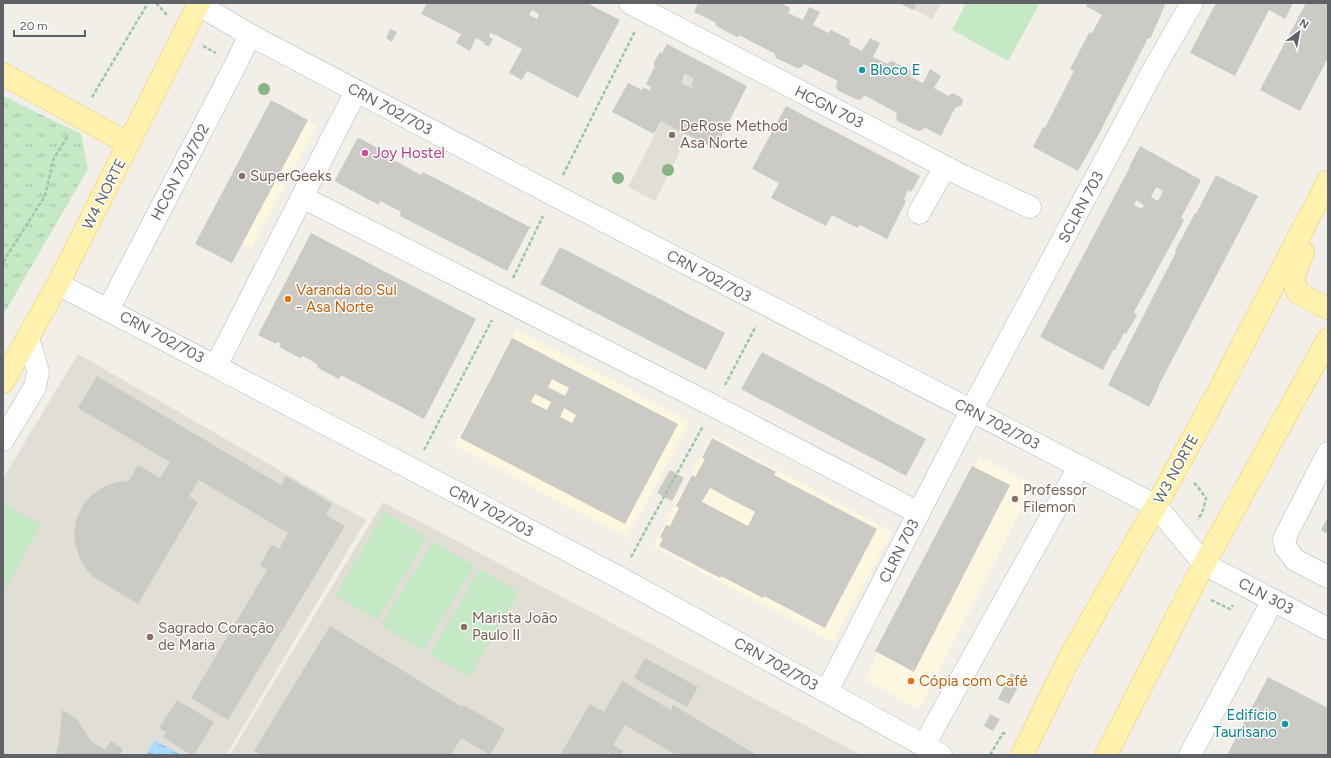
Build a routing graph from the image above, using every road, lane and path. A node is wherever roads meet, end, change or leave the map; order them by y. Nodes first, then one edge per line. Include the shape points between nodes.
1 (1192, 3) edge
2 (199, 4) edge
3 (638, 7) edge
4 (250, 35) junction
5 (3, 74) edge
6 (356, 91) junction
7 (129, 144) junction
8 (944, 167) junction
9 (1328, 182) edge
10 (554, 195) junction
11 (302, 197) junction
12 (1030, 207) dead end
13 (919, 213) dead end
14 (58, 284) junction
15 (503, 299) junction
16 (767, 306) junction
17 (1328, 308) edge
18 (108, 310) junction
19 (28, 337) junction
20 (1328, 339) edge
21 (216, 366) junction
22 (3, 382) edge
23 (714, 406) junction
24 (972, 411) junction
25 (3, 440) edge
26 (1328, 453) edge
27 (1079, 467) junction
28 (414, 470) junction
29 (1156, 506) junction
30 (919, 513) junction
31 (1204, 564) junction
32 (620, 578) junction
33 (1328, 578) edge
34 (1273, 600) junction
35 (1328, 629) edge
36 (827, 691) junction
37 (933, 750) edge
38 (1022, 755) edge
39 (1106, 755) edge
40 (1190, 755) edge

1 - 24 street, SCLRN 703 via 1155,67
2 - 4 street, CRN 702/703
2 - 7 main road, W4 NORTE
3 - 8 street, HCGN 703
3 - 10 path
4 - 6 street, CRN 702/703
4 - 18 street, HCGN 703/702
5 - 7 main road
6 - 10 street, CRN 702/703
6 - 11 street
7 - 14 main road, W4 NORTE
8 - 12 street, HCGN 703
8 - 13 street
9 - 17 main road via 1293,278 1298,293
9 - 29 main road, W3 NORTE
10 - 15 path
10 - 16 street, CRN 702/703
11 - 15 street
11 - 21 street
14 - 18 street, CRN 702/703
14 - 19 main road, W4 NORTE
15 - 23 street
15 - 28 path
16 - 23 path
16 - 24 street, CRN 702/703
18 - 21 street, CRN 702/703
19 - 22 main road, W4 NORTE
19 - 25 street via 38,371 34,387
20 - 31 main road
21 - 28 street, CRN 702/703
23 - 30 street
23 - 32 path
24 - 27 street, CRN 702/703
24 - 30 street, CLRN 703
26 - 33 street via 1284,539 1286,548 1295,560
27 - 29 street, CRN 702/703
27 - 37 street
28 - 32 street, CRN 702/703
29 - 31 street, CRN 702/703
29 - 38 main road, W3 NORTE via 1071,655
30 - 36 street, CLRN 703
31 - 34 street, CLN 303
31 - 39 main road
32 - 36 street, CRN 702/703
34 - 35 street, CLN 303
34 - 40 street
36 - 37 street, CRN 702/703

